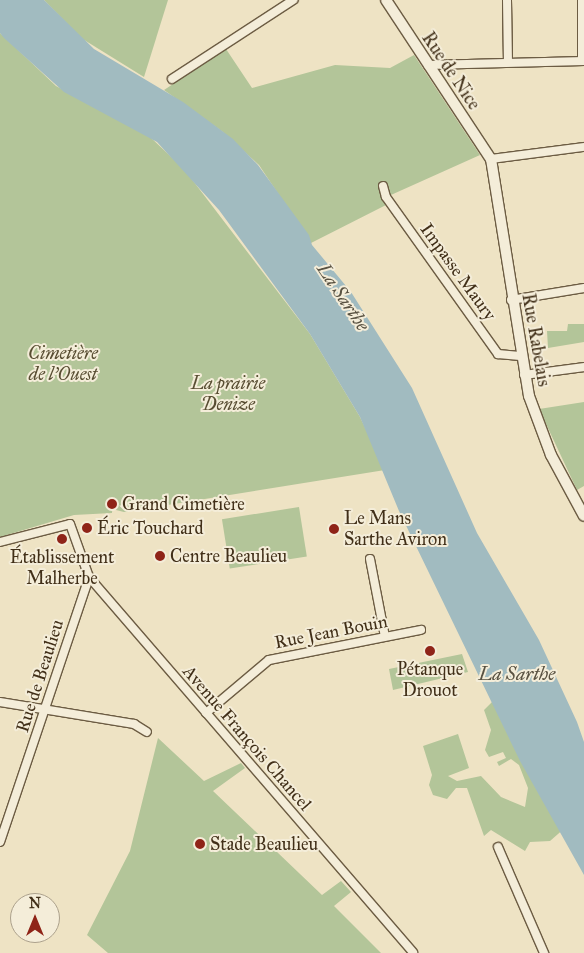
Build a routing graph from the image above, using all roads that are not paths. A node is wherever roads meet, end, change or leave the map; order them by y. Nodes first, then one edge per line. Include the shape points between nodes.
1 (293, 0) edge
2 (386, 0) edge
3 (507, 0) edge
4 (582, 0) edge
5 (583, 61) edge
6 (508, 62) junction
7 (428, 65) junction
8 (172, 79) dead end
9 (584, 147) edge
10 (491, 159) junction
11 (384, 186) dead end
12 (584, 288) edge
13 (511, 300) junction
14 (520, 356) junction
15 (584, 367) edge
16 (524, 375) junction
17 (583, 514) edge
18 (0, 542) edge
19 (370, 559) dead end
20 (88, 577) junction
21 (421, 630) dead end
22 (385, 637) junction
23 (0, 702) edge
24 (44, 710) junction
25 (206, 713) junction
26 (147, 732) dead end
27 (0, 842) edge
28 (498, 847) dead end
29 (413, 953) edge
30 (544, 953) edge

1 - 8 street
2 - 7 street, Rue de Nice
3 - 6 street
4 - 5 street
5 - 6 street
6 - 7 street
7 - 10 street, Rue de Nice
9 - 10 street
10 - 13 street, Rue Rabelais
11 - 14 street, Impasse Maury via 386,197 498,354
12 - 13 street
13 - 14 street, Rue Rabelais
14 - 16 street, Rue Rabelais
15 - 16 street
16 - 17 street, Rue Rabelais via 537,424
18 - 20 street, Avenue François Chancel via 70,524
19 - 22 street
20 - 24 street, Rue de Beaulieu
20 - 25 street, Avenue François Chancel
21 - 22 street, Rue Jean Bouin
22 - 25 street, Rue Jean Bouin via 269,660
23 - 24 street
24 - 26 street via 134,724
24 - 27 street, Rue de Beaulieu
25 - 29 street, Avenue François Chancel
28 - 30 street

